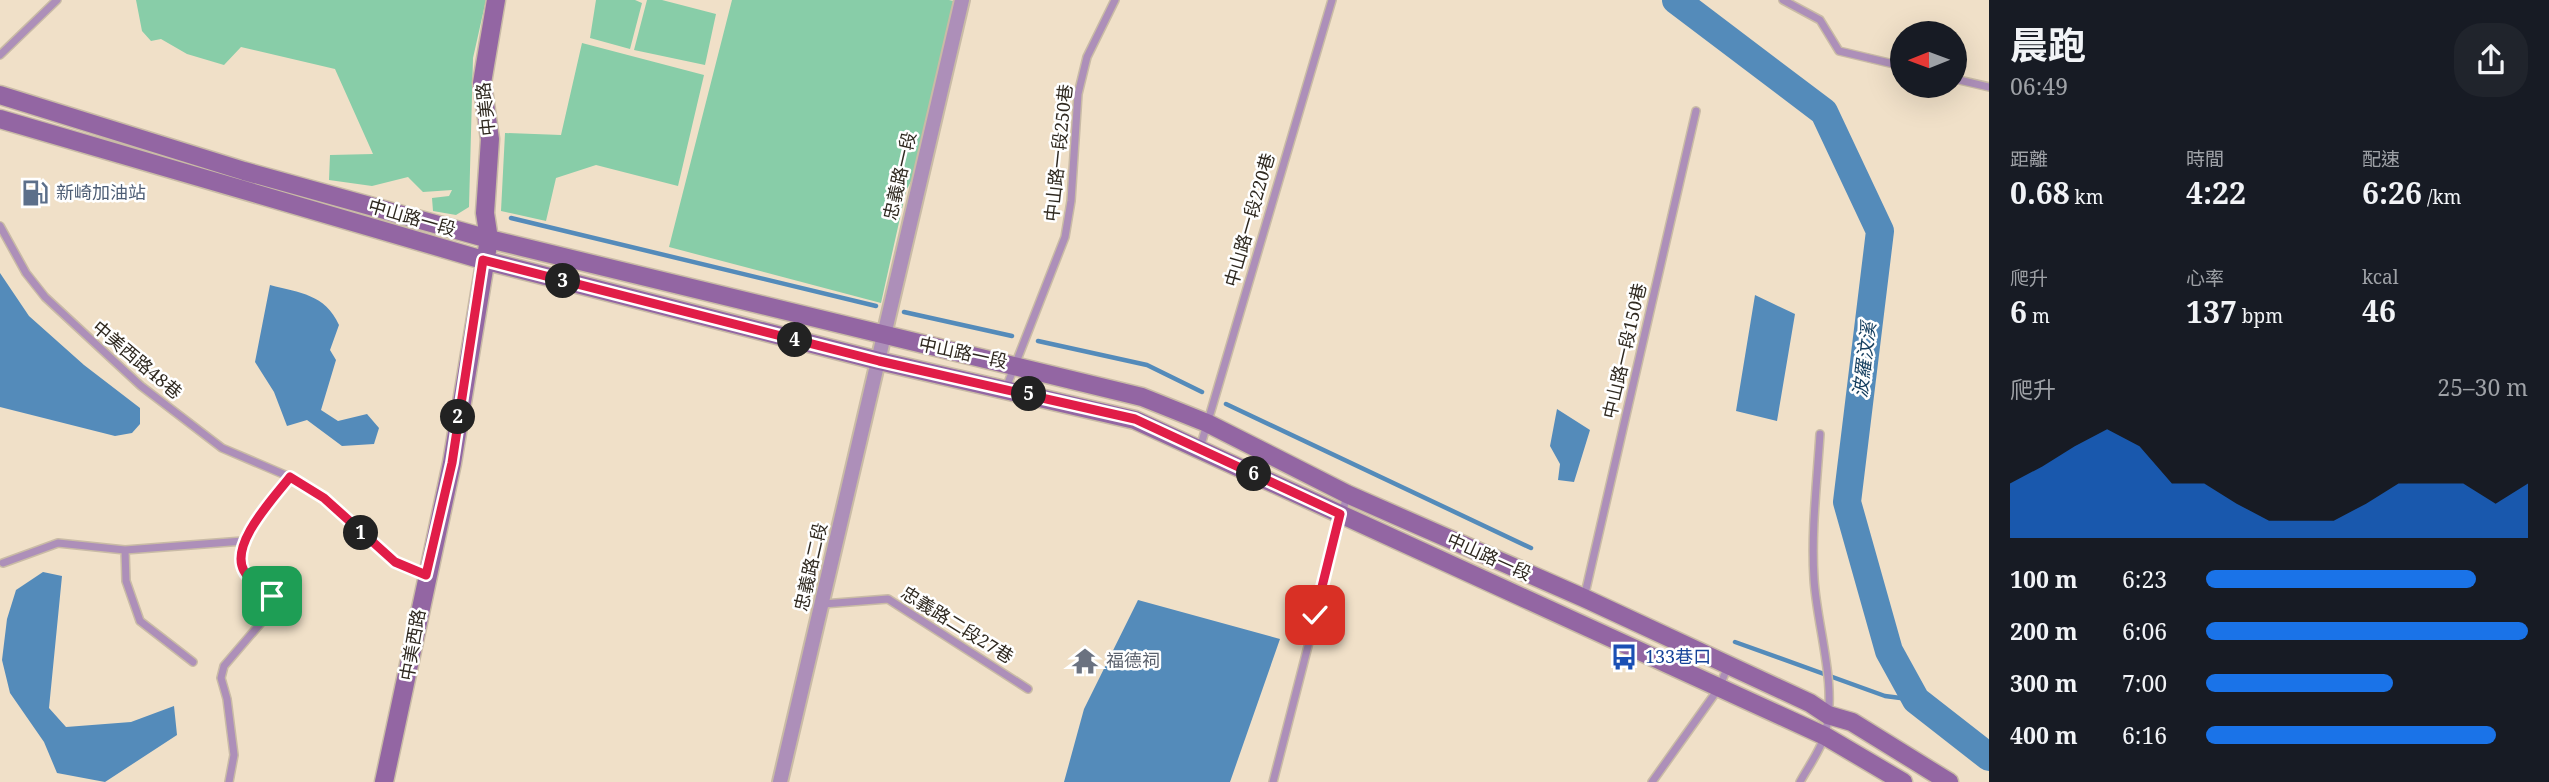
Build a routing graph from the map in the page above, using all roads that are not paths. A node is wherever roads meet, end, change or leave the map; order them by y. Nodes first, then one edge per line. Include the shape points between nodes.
1 (57, 0) edge
2 (496, 0) edge
3 (962, 0) edge
4 (1115, 0) edge
5 (1332, 0) edge
6 (1783, 0) edge
7 (0, 55) edge
8 (1890, 63) edge
9 (1967, 82) edge
10 (1989, 87) edge
11 (0, 95) edge
12 (1696, 111) dead end
13 (66, 115) junction
14 (0, 119) edge
15 (58, 136) junction
16 (244, 171) junction
17 (238, 189) junction
18 (0, 226) edge
19 (489, 239) junction
20 (483, 260) junction
21 (885, 336) junction
22 (879, 361) junction
23 (1014, 364) junction
24 (1006, 388) junction
25 (1207, 423) junction
26 (1820, 434) dead end
27 (1200, 449) junction
28 (290, 477) junction
29 (1347, 494) junction
30 (1340, 514) junction
31 (243, 541) junction
32 (125, 550) junction
33 (3, 563) dead end
34 (426, 575) junction
35 (1584, 598) junction
36 (822, 604) junction
37 (193, 662) dead end
38 (1729, 665) junction
39 (1719, 688) junction
40 (1028, 690) dead end
41 (1828, 715) junction
42 (1825, 736) junction
43 (229, 782) edge
44 (384, 782) edge
45 (780, 782) edge
46 (1273, 782) edge
47 (1652, 782) edge
48 (1800, 782) edge
49 (1903, 782) edge
50 (1950, 782) edge

1 - 7 lane
2 - 19 street, 中美路 via 482,83 490,139 485,213
3 - 21 street, 忠義路一段
4 - 23 lane, 中山路一段250巷 via 1087,57 1078,93 1065,237
5 - 25 lane, 中山路一段220巷
6 - 8 lane via 1819,20 1839,51
9 - 10 lane
11 - 13 street, 中山路一段
12 - 35 lane, 中山路一段150巷
13 - 15 street
13 - 16 street, 中山路一段
14 - 15 street, 中山路一段
15 - 17 street, 中山路一段
16 - 17 street
16 - 19 street, 中山路一段
17 - 20 street, 中山路一段
18 - 28 lane, 中美西路48巷 via 45,297 141,386 222,448
19 - 20 street, 中美路
19 - 21 street, 中山路一段
20 - 22 street, 中山路一段
20 - 34 street, 中美西路 via 452,463
21 - 22 street, 忠義路一段
21 - 23 street, 中山路一段
22 - 24 street, 中山路一段
22 - 36 street, 忠義路二段
23 - 24 lane, 中山路一段250巷
23 - 25 street, 中山路一段 via 1142,397
24 - 27 street, 中山路一段 via 1135,419
25 - 27 lane, 中山路一段220巷
25 - 29 street, 中山路一段
26 - 41 lane via 1814,576 1825,645
27 - 30 street, 中山路一段
28 - 31 lane
28 - 34 lane, 中美西路48巷 via 324,498 395,562
29 - 30 lane
29 - 35 street, 中山路一段
30 - 39 street, 中山路一段
30 - 46 lane
31 - 32 lane
31 - 43 lane via 240,560 244,573 272,596 266,617 224,666 221,678 233,745
32 - 33 lane via 58,543
32 - 37 lane via 127,580 140,621
34 - 44 street, 中美西路
35 - 38 street, 中山路一段
36 - 40 lane, 忠義路二段27巷 via 888,600
36 - 45 street, 忠義路二段
38 - 39 lane
38 - 41 street, 中山路一段
39 - 42 street, 中山路一段
39 - 47 lane
41 - 42 lane
41 - 50 street, 中山路一段 via 1852,722
42 - 48 lane
42 - 49 street, 中山路一段

